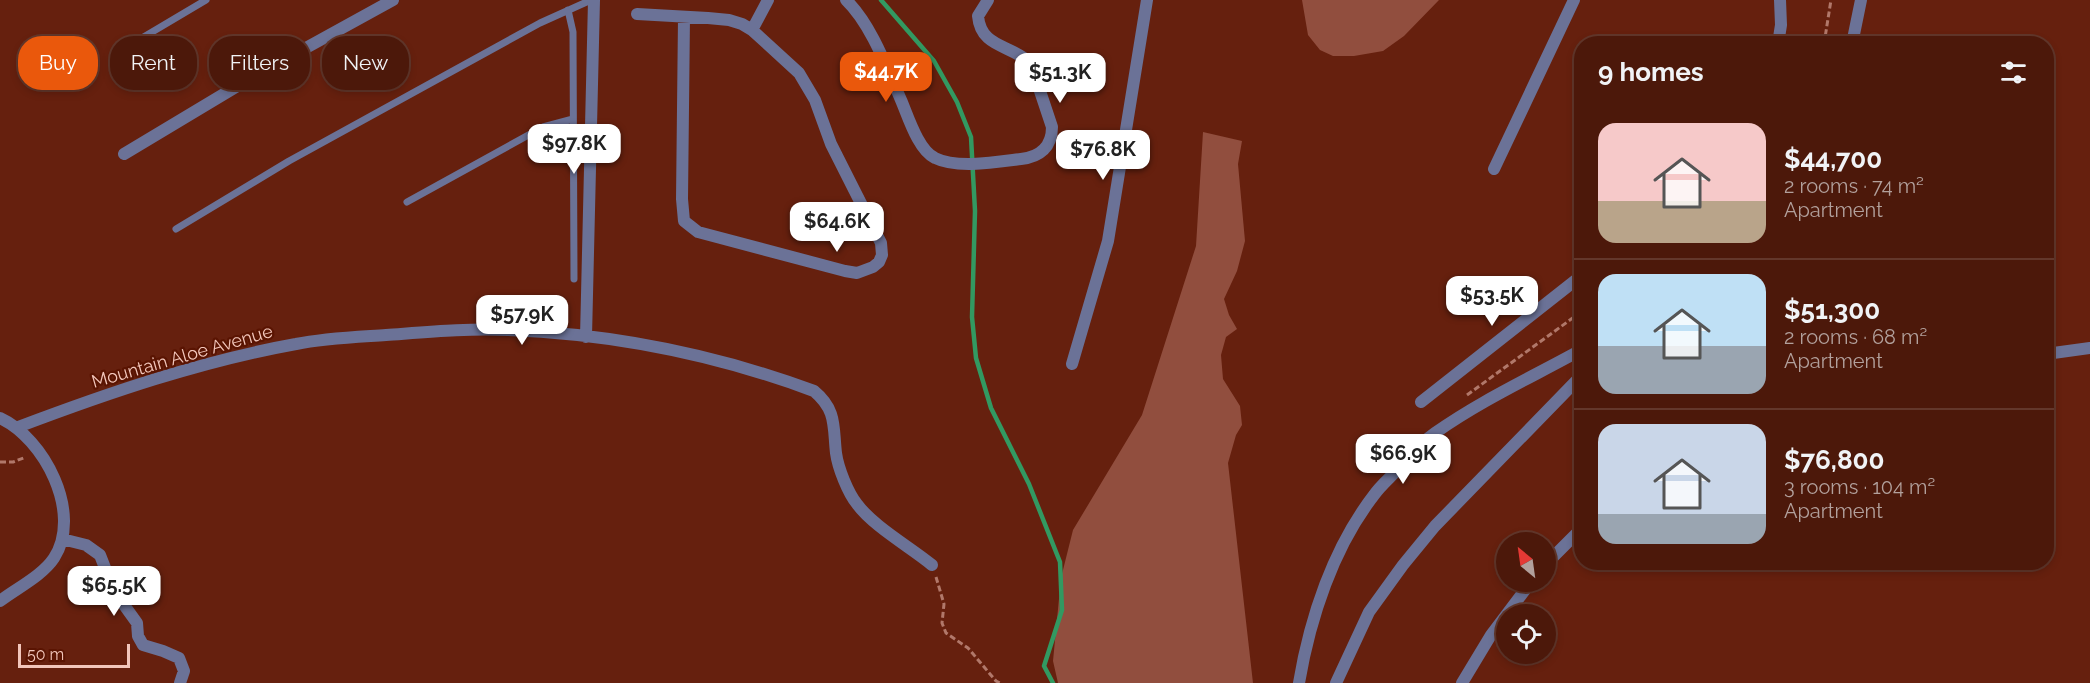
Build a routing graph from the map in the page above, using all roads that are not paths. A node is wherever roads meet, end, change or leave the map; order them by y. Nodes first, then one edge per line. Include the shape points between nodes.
1 (206, 0) edge
2 (393, 0) edge
3 (768, 0) edge
4 (846, 0) edge
5 (988, 0) edge
6 (1147, 0) edge
7 (1574, 0) edge
8 (1780, 0) edge
9 (1861, 0) edge
10 (590, 3) edge
11 (568, 10) junction
12 (637, 14) dead end
13 (684, 17) junction
14 (752, 30) junction
15 (145, 36) edge
16 (1779, 36) edge
17 (1854, 36) edge
18 (573, 119) junction
19 (124, 154) dead end
20 (1494, 169) dead end
21 (407, 202) dead end
22 (176, 229) dead end
23 (574, 279) dead end
24 (1574, 282) edge
25 (586, 337) junction
26 (2090, 348) edge
27 (2054, 353) edge
28 (1574, 354) edge
29 (1072, 364) dead end
30 (1574, 383) edge
31 (1421, 402) dead end
32 (0, 418) edge
33 (18, 427) junction
34 (1574, 536) edge
35 (62, 539) junction
36 (1556, 554) edge
37 (932, 565) road end
38 (1523, 592) edge
39 (0, 601) edge
40 (180, 683) edge
41 (1299, 683) edge
42 (1336, 683) edge
43 (1462, 683) edge

1 - 15 lane
2 - 19 street
3 - 14 street
4 - 5 street via 872,39 927,152 954,163 992,163 1037,155 1049,144 1052,127 1031,64 993,43 982,32 978,16
6 - 29 street via 1108,242
7 - 20 street
8 - 16 street
9 - 17 street
10 - 11 lane
10 - 25 street
11 - 18 lane via 573,32
11 - 22 lane via 288,161
12 - 13 street
13 - 14 street via 729,20
13 - 14 street via 684,221 709,235 845,271 865,272 879,262 881,243 831,144 815,100 798,73
18 - 21 lane via 543,128
18 - 23 lane
24 - 31 street
25 - 33 street, Mountain Aloe Avenue via 508,330 452,331 298,343 187,370
25 - 37 street, Mountain Aloe Avenue via 699,355 814,391 830,409 841,474 856,503
26 - 27 street
28 - 41 street via 1433,434 1374,494 1331,572 1307,639
30 - 42 street via 1435,526 1403,565 1369,612
32 - 33 street
33 - 35 street via 37,447 59,492 63,504
34 - 36 street
35 - 39 street via 52,560
35 - 40 street via 86,545 100,555 114,591 137,623 143,645 179,658 184,671
38 - 43 street

